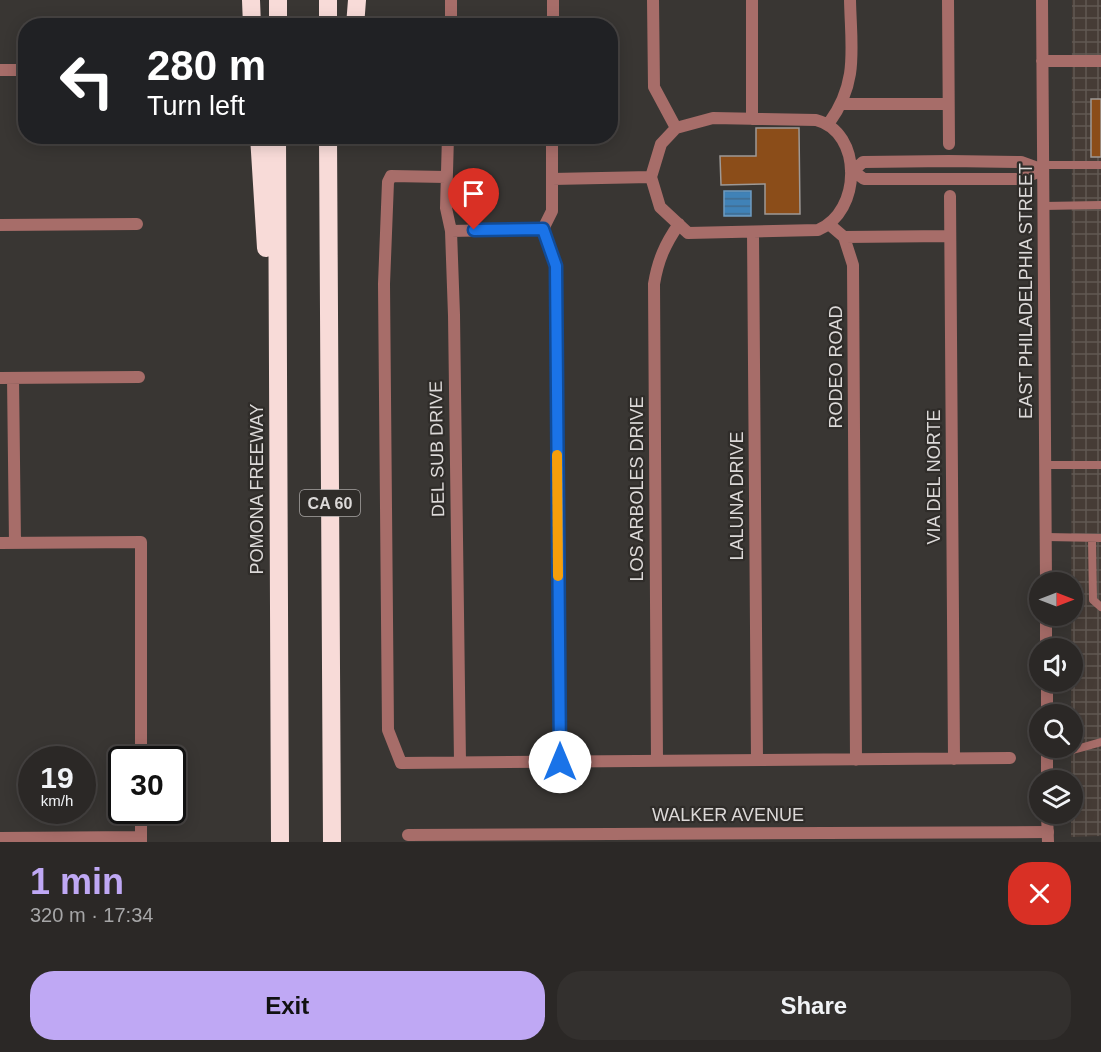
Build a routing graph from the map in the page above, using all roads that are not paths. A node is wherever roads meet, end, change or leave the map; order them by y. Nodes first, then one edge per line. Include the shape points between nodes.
1 (251, 0) edge
2 (278, 0) edge
3 (328, 0) edge
4 (357, 0) edge
5 (451, 0) edge
6 (553, 0) edge
7 (653, 0) edge
8 (752, 0) edge
9 (850, 0) edge
10 (948, 0) edge
11 (1042, 0) edge
12 (252, 18) edge
13 (278, 18) edge
14 (328, 18) edge
15 (356, 18) edge
16 (451, 18) edge
17 (553, 18) edge
18 (1042, 61) junction
19 (1101, 61) edge
20 (0, 70) edge
21 (18, 70) edge
22 (843, 104) junction
23 (948, 104) junction
24 (752, 119) junction
25 (828, 123) junction
26 (676, 128) junction
27 (260, 144) edge
28 (278, 144) edge
29 (328, 144) edge
30 (334, 144) edge
31 (448, 144) edge
32 (552, 144) edge
33 (949, 144) dead end
34 (328, 164) junction
35 (1101, 165) edge
36 (1043, 167) junction
37 (853, 171) junction
38 (446, 177) junction
39 (651, 177) junction
40 (552, 179) junction
41 (950, 195) dead end
42 (1101, 205) edge
43 (1043, 206) junction
44 (137, 224) dead end
45 (679, 224) junction
46 (0, 225) edge
47 (830, 225) junction
48 (543, 229) junction
49 (451, 231) junction
50 (753, 232) junction
51 (950, 236) junction
52 (844, 237) junction
53 (139, 377) dead end
54 (0, 378) edge
55 (13, 378) junction
56 (277, 409) junction
57 (1045, 465) junction
58 (1101, 465) edge
59 (1046, 537) junction
60 (1097, 538) edge
61 (0, 543) edge
62 (15, 543) junction
63 (1046, 572) edge
64 (1101, 607) edge
65 (1101, 742) edge
66 (141, 746) edge
67 (1083, 747) edge
68 (1010, 758) dead end
69 (954, 759) junction
70 (657, 760) junction
71 (757, 760) junction
72 (856, 760) junction
73 (460, 762) junction
74 (560, 762) junction
75 (141, 824) edge
76 (408, 835) dead end
77 (1048, 837) edge
78 (0, 838) edge
79 (739, 838) edge
80 (141, 840) edge
81 (280, 842) edge
82 (332, 842) edge

1 - 12 highway
2 - 13 highway
3 - 14 highway
4 - 15 highway
5 - 16 street
6 - 17 street
7 - 26 street via 654,87
8 - 24 street
9 - 22 street via 851,78
10 - 23 street
11 - 18 street, EAST PHILADELPHIA STREET
18 - 19 street
18 - 36 street, EAST PHILADELPHIA STREET
20 - 21 street
22 - 23 street
22 - 25 street
23 - 33 street
24 - 25 street
24 - 26 street via 713,118
25 - 37 street via 842,141
26 - 39 street via 661,144
27 - 56 highway
28 - 56 highway, POMONA FREEWAY / CA 60
29 - 34 highway, CA 60
30 - 34 highway
31 - 38 street, DEL SUB DRIVE
32 - 40 street
34 - 82 highway, CA 60
35 - 36 lane
36 - 37 street via 1021,162 863,162
36 - 37 street via 1021,179 864,179
36 - 43 street, EAST PHILADELPHIA STREET
37 - 47 street via 845,206
38 - 49 street, DEL SUB DRIVE
38 - 73 street via 391,176 388,182 384,285 388,730 401,763
39 - 40 street
39 - 45 street via 660,207
40 - 48 street via 552,211
41 - 51 street, VIA DEL NORTE
42 - 43 lane
43 - 57 street, EAST PHILADELPHIA STREET
44 - 46 street
45 - 50 street via 688,233
45 - 70 street, LOS ARBOLES DRIVE via 657,262 654,284
47 - 50 street via 818,230
47 - 52 street
48 - 49 street
48 - 74 street via 556,266
49 - 73 street, DEL SUB DRIVE
50 - 71 street, LALUNA DRIVE
51 - 52 street
51 - 69 street, VIA DEL NORTE
52 - 72 street, RODEO ROAD via 853,265
53 - 55 street
54 - 55 street
55 - 62 street
56 - 81 highway, POMONA FREEWAY / CA 60
57 - 58 lane
57 - 59 street, EAST PHILADELPHIA STREET
59 - 60 lane
59 - 63 street, EAST PHILADELPHIA STREET
60 - 64 lane via 1093,600
61 - 62 street
62 - 66 street via 141,542
65 - 67 lane
68 - 69 street
69 - 72 street
70 - 71 street
70 - 74 street
71 - 72 street
73 - 74 street
75 - 80 street
76 - 79 street, WALKER AVENUE
77 - 79 street, WALKER AVENUE
78 - 80 street

